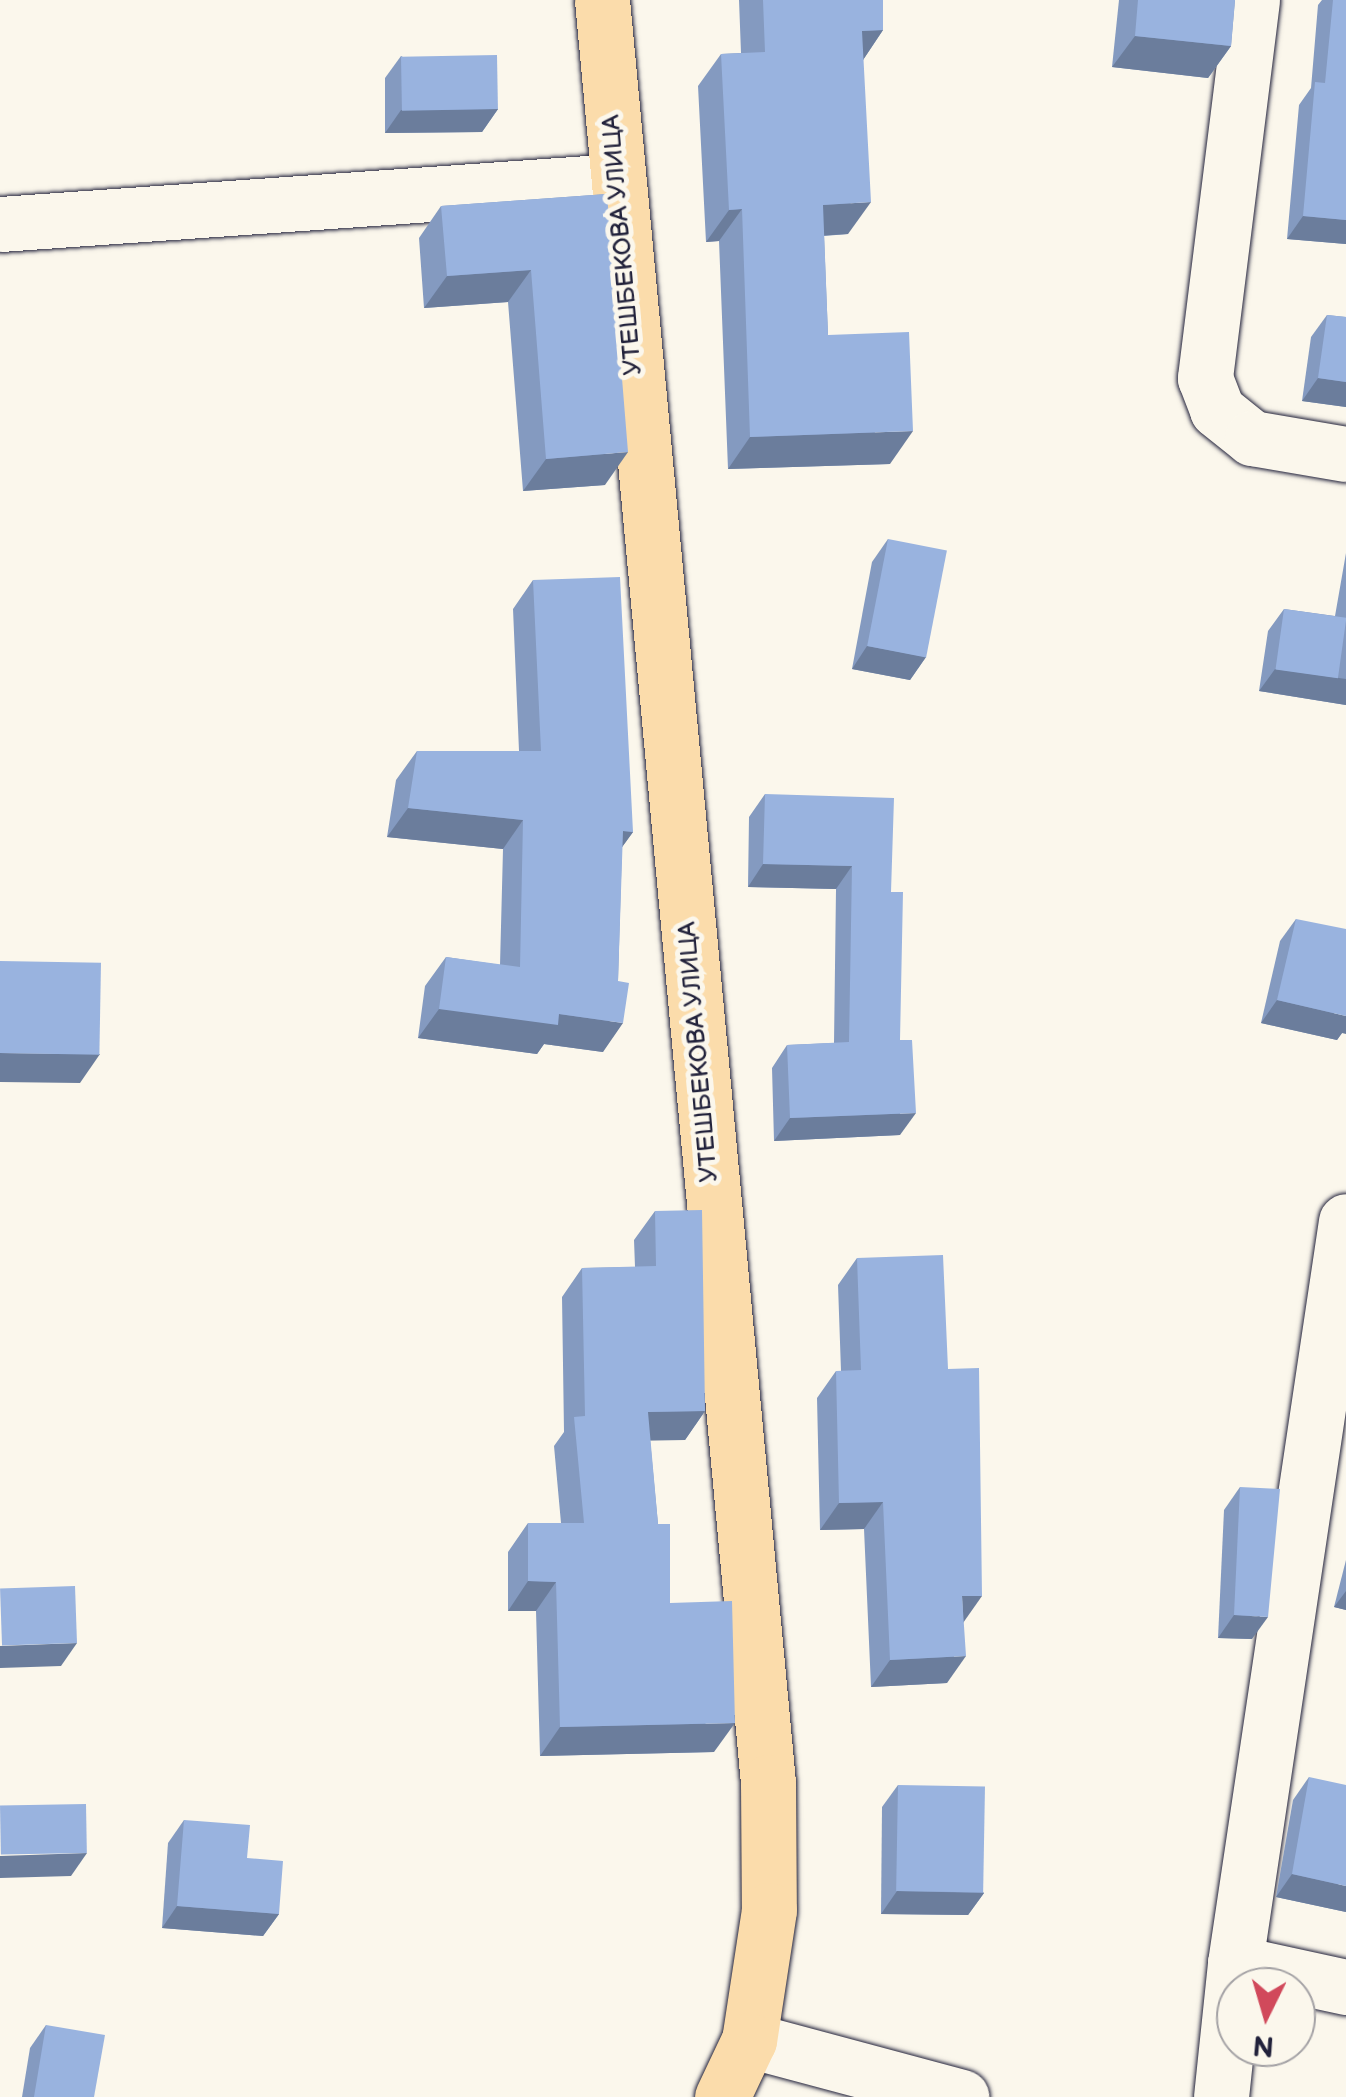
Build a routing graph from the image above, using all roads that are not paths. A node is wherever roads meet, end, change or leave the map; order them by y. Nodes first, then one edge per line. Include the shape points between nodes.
1 (602, 0) edge
2 (1252, 0) edge
3 (617, 181) junction
4 (0, 224) edge
5 (1346, 454) edge
6 (1346, 1220) edge
7 (1234, 1963) junction
8 (1346, 1986) edge
9 (749, 2040) junction
10 (722, 2097) edge
11 (961, 2097) edge
12 (1221, 2097) edge

1 - 3 main road, УТЕШБЕКОВА УЛИЦА
2 - 5 street via 1205,378 1217,410 1252,438
3 - 4 street
3 - 9 main road, УТЕШБЕКОВА УЛИЦА via 768,1782 769,1910
6 - 7 street
7 - 8 street
7 - 12 street
9 - 10 main road, УТЕШБЕКОВА УЛИЦА
9 - 11 street

